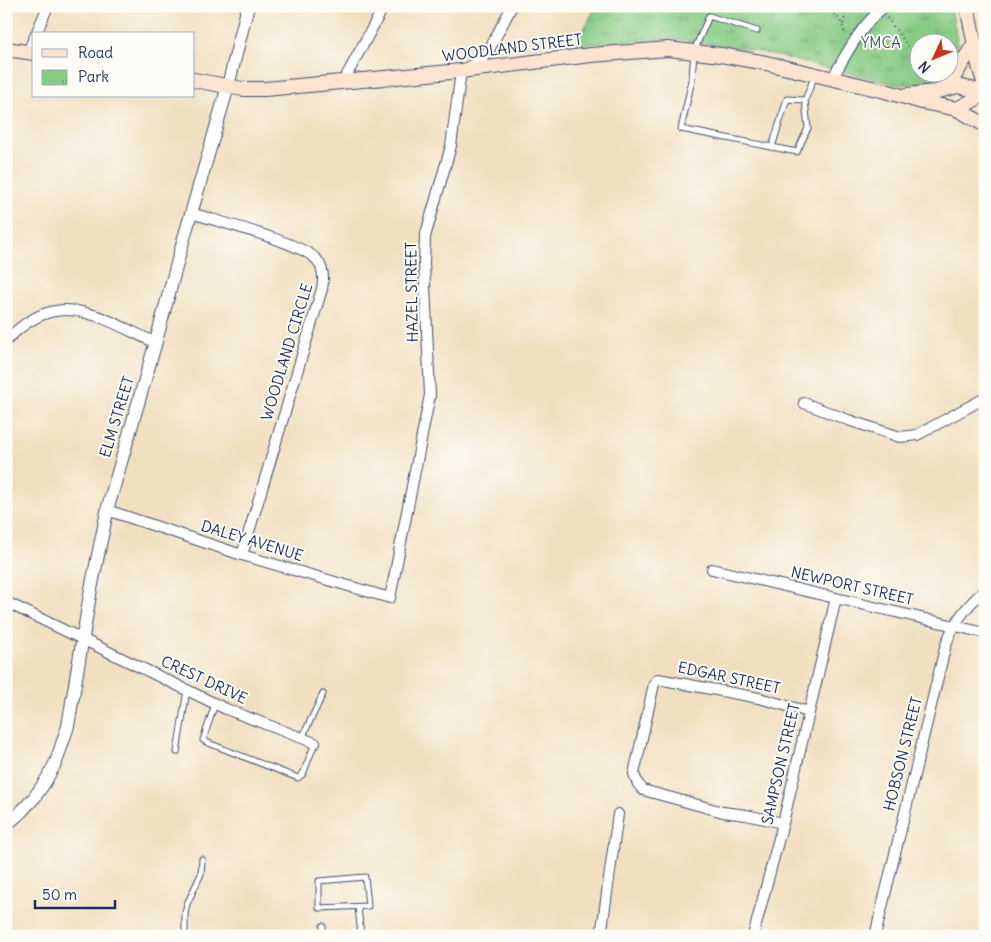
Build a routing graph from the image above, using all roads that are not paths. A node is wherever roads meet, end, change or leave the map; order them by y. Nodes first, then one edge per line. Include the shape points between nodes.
1 (48, 6) edge
2 (248, 6) edge
3 (384, 6) edge
4 (512, 6) edge
5 (967, 6) edge
6 (883, 8) edge
7 (757, 31) dead end
8 (37, 32) edge
9 (974, 44) junction
10 (6, 49) edge
11 (694, 51) junction
12 (31, 53) edge
13 (461, 72) junction
14 (815, 75) junction
15 (832, 79) junction
16 (195, 80) edge
17 (343, 82) junction
18 (985, 84) edge
19 (228, 86) junction
20 (940, 87) junction
21 (985, 93) edge
22 (903, 96) junction
23 (804, 100) junction
24 (957, 109) junction
25 (985, 125) edge
26 (772, 148) junction
27 (191, 213) junction
28 (6, 341) edge
29 (156, 343) junction
30 (985, 398) edge
31 (804, 403) dead end
32 (107, 510) junction
33 (242, 555) junction
34 (712, 569) dead end
35 (985, 590) edge
36 (390, 598) joint
37 (836, 598) junction
38 (6, 602) edge
39 (953, 626) junction
40 (985, 633) edge
41 (82, 640) junction
42 (187, 689) junction
43 (323, 694) dead end
44 (215, 704) junction
45 (809, 712) junction
46 (302, 738) junction
47 (315, 743) joint
48 (177, 752) dead end
49 (618, 814) dead end
50 (783, 823) junction
51 (6, 825) edge
52 (202, 859) dead end
53 (358, 907) junction
54 (323, 926) dead end
55 (186, 936) edge
56 (323, 936) edge
57 (361, 936) edge
58 (601, 936) edge
59 (753, 936) edge
60 (874, 936) edge

1 - 8 street
2 - 19 street, ELM STREET
3 - 17 street
4 - 13 street via 488,52
5 - 9 main road
6 - 15 street via 855,40
7 - 11 lane via 709,16
9 - 18 main road
9 - 20 main road via 958,71
10 - 12 main road
11 - 13 main road, WOODLAND STREET via 668,49 591,55
11 - 14 main road, WOODLAND STREET
11 - 26 lane via 692,80 681,129
13 - 17 main road, WOODLAND STREET
13 - 36 street, HAZEL STREET via 451,146 426,237 424,263 430,395
14 - 15 main road, WOODLAND STREET
14 - 23 lane
15 - 22 main road, WOODLAND STREET
16 - 19 main road, WOODLAND STREET
17 - 19 main road, WOODLAND STREET via 265,89
19 - 27 street, ELM STREET
20 - 21 main road, WOODLAND STREET via 958,86
20 - 22 main road, WOODLAND STREET
21 - 24 main road, WOODLAND STREET
22 - 24 main road, WOODLAND STREET
23 - 26 lane via 787,98
23 - 26 lane via 808,128 797,152
24 - 25 main road, WOODLAND STREET
27 - 29 street, ELM STREET
27 - 33 street, WOODLAND CIRCLE via 300,248 318,261 324,275
28 - 29 street via 22,325 40,315 73,309
29 - 32 street, ELM STREET
30 - 31 street via 917,435 900,437
32 - 33 street, DALEY AVENUE
32 - 41 street, ELM STREET
33 - 36 street, DALEY AVENUE
34 - 37 street, NEWPORT STREET
35 - 39 street, HOBSON STREET
37 - 39 street, NEWPORT STREET
37 - 45 street, SAMPSON STREET
38 - 41 street, CREST DRIVE
39 - 40 street, NEWPORT STREET
39 - 60 street, HOBSON STREET via 944,648
41 - 42 street, CREST DRIVE
41 - 51 street, ELM STREET via 68,726 56,762 34,798
42 - 44 street, CREST DRIVE
42 - 48 lane
43 - 46 lane
44 - 46 street, CREST DRIVE
44 - 47 lane via 203,740 298,778 303,774
45 - 50 street, SAMPSON STREET
45 - 50 street, EDGAR STREET via 758,698 658,679 654,684 634,774 643,790 723,812
46 - 47 street, CREST DRIVE
49 - 58 street
50 - 59 street, SAMPSON STREET
52 - 55 lane via 200,874 187,904
53 - 53 lane via 320,908 319,882 365,877 368,906
53 - 57 lane
54 - 56 lane

